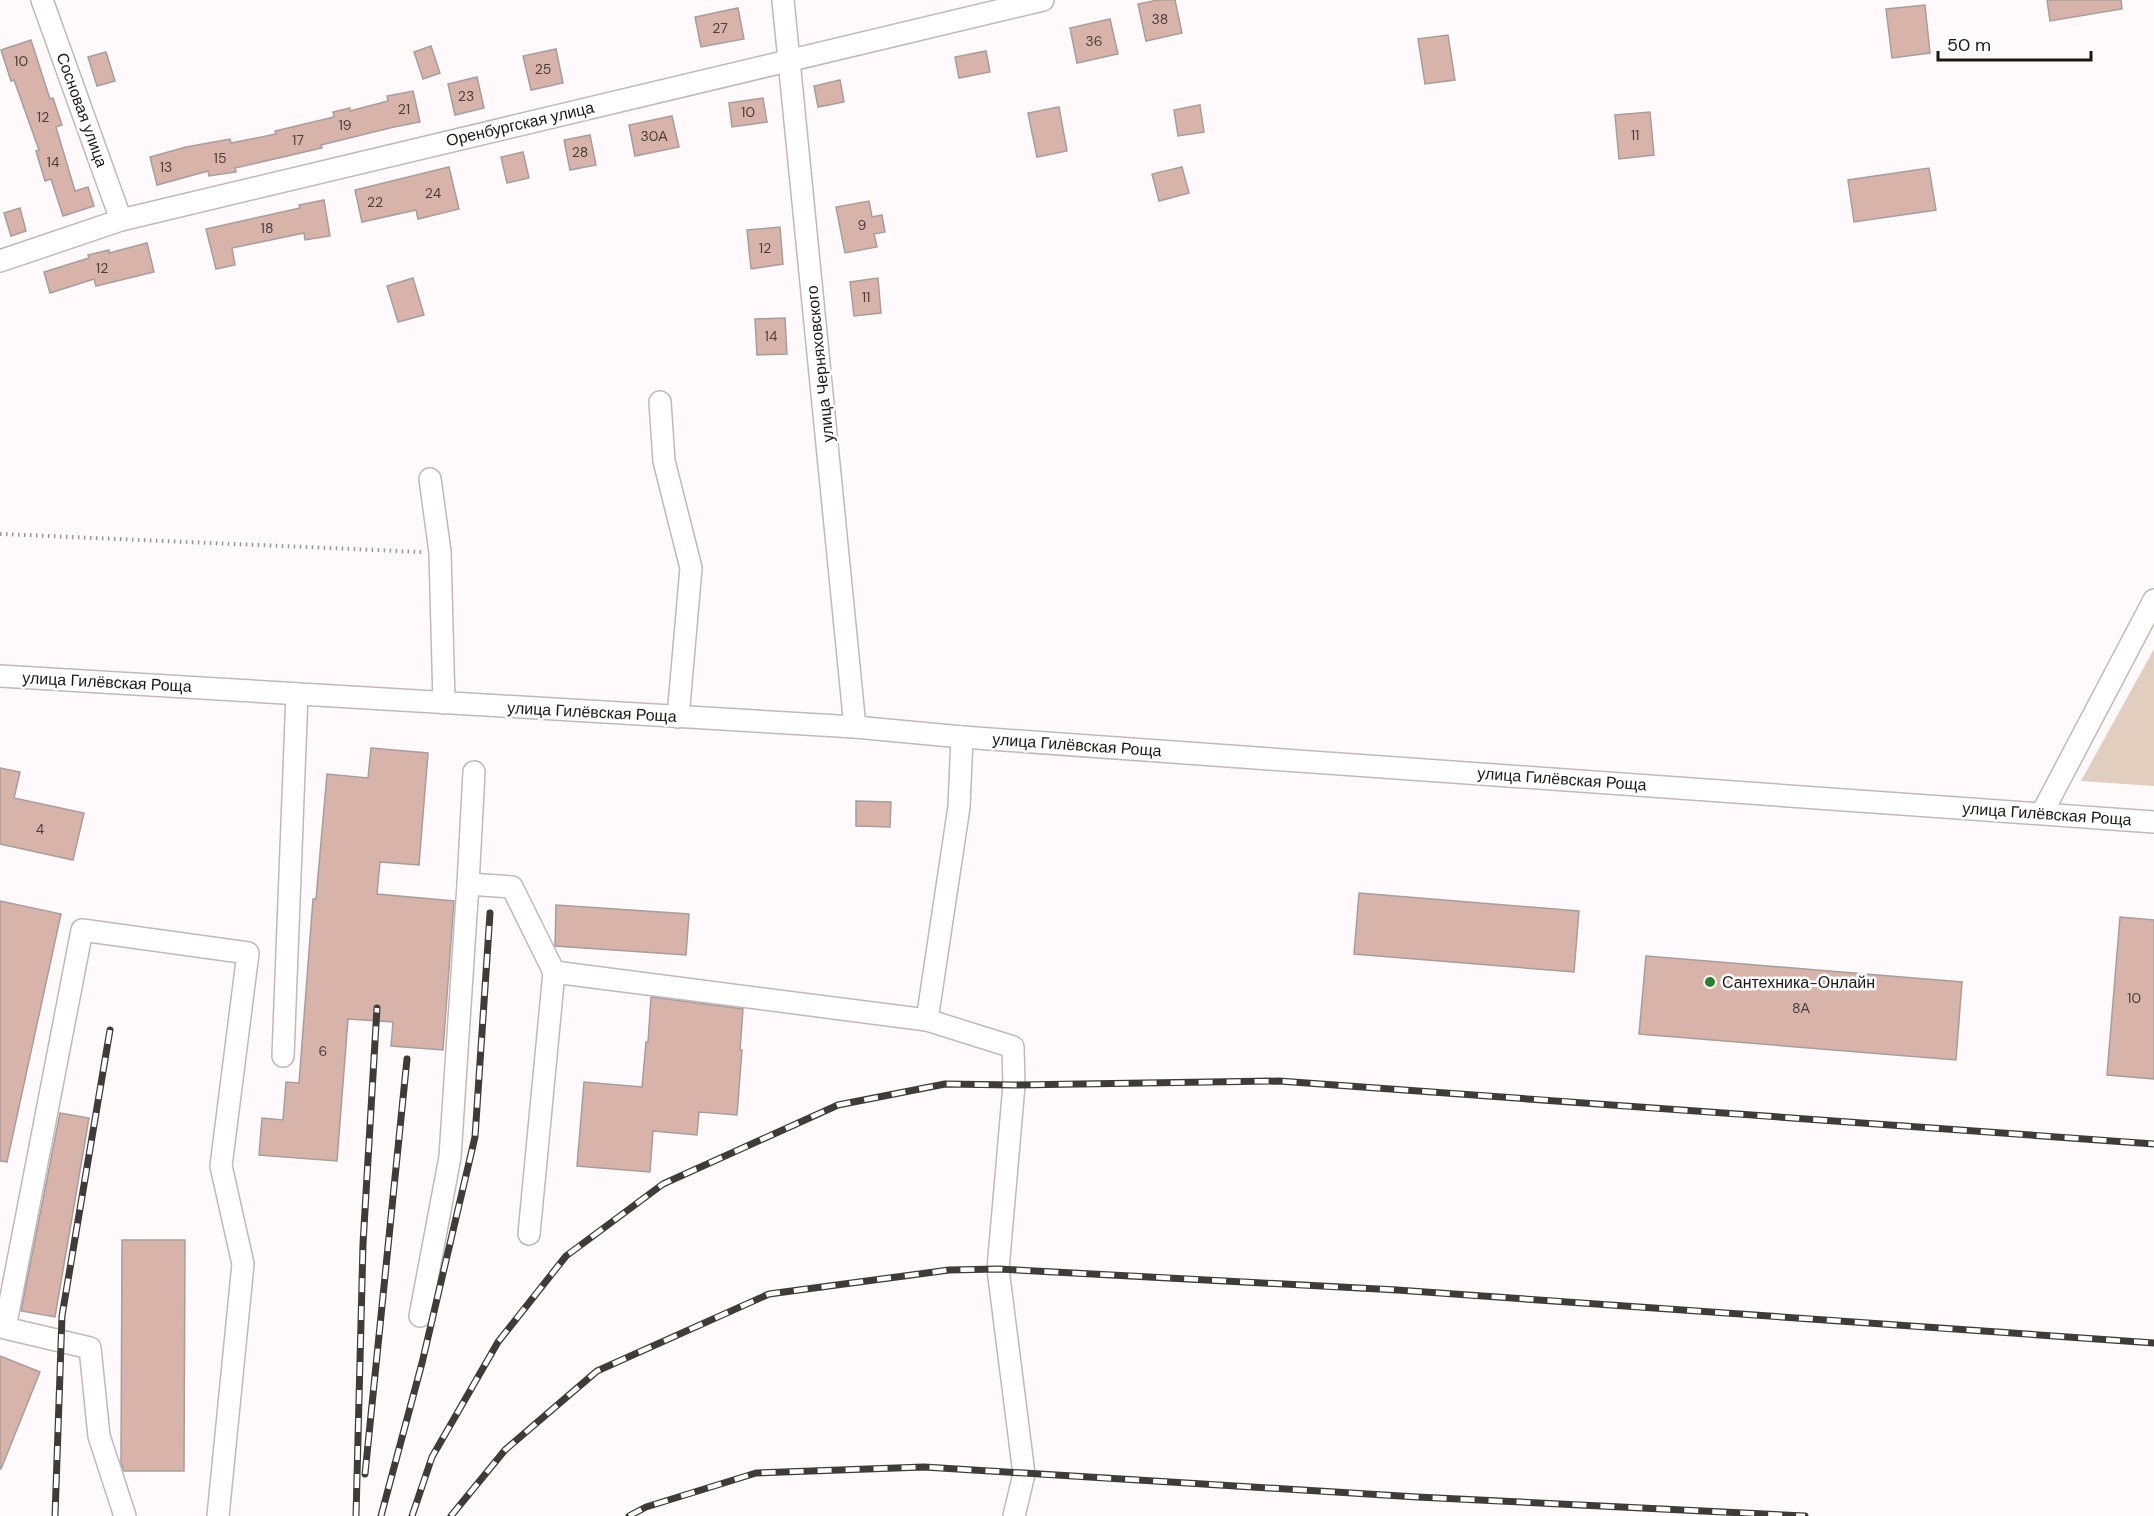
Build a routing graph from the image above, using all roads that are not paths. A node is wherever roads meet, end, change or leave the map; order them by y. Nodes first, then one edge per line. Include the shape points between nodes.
1 (42, 0) edge
2 (783, 0) edge
3 (1043, 0) edge
4 (790, 60) junction
5 (121, 220) junction
6 (0, 261) edge
7 (660, 402) dead end
8 (430, 478) dead end
9 (2154, 600) edge
10 (0, 676) edge
11 (297, 694) junction
12 (444, 703) junction
13 (678, 717) junction
14 (855, 727) junction
15 (962, 737) junction
16 (474, 772) dead end
17 (2042, 813) junction
18 (2154, 822) edge
19 (468, 884) junction
20 (554, 972) junction
21 (927, 1020) junction
22 (283, 1056) dead end
23 (529, 1234) dead end
24 (420, 1316) dead end
25 (2, 1332) edge
26 (125, 1516) edge
27 (218, 1516) edge
28 (1014, 1516) edge

1 - 5 street, Сосновая улица
2 - 4 street, улица Черняховского
3 - 4 street, Оренбургская улица
4 - 5 street, Оренбургская улица
4 - 14 street, улица Черняховского
5 - 6 street, Оренбургская улица
7 - 13 street via 664,461 692,568
8 - 12 street via 440,552
9 - 17 street
10 - 11 street, улица Гилёвская Роща
11 - 12 street, улица Гилёвская Роща
11 - 22 street
12 - 13 street, улица Гилёвская Роща
13 - 14 street, улица Гилёвская Роща
14 - 15 street, улица Гилёвская Роща
15 - 17 street, улица Гилёвская Роща
15 - 21 street via 959,807
16 - 19 street
17 - 18 street, улица Гилёвская Роща
19 - 20 street via 512,887
19 - 24 street via 450,1158
20 - 21 street
20 - 23 street
21 - 28 street via 1013,1047 1014,1085 998,1269 1024,1474
25 - 26 street via 90,1348 99,1436
25 - 27 street via 82,930 248,953 221,1166 243,1264

